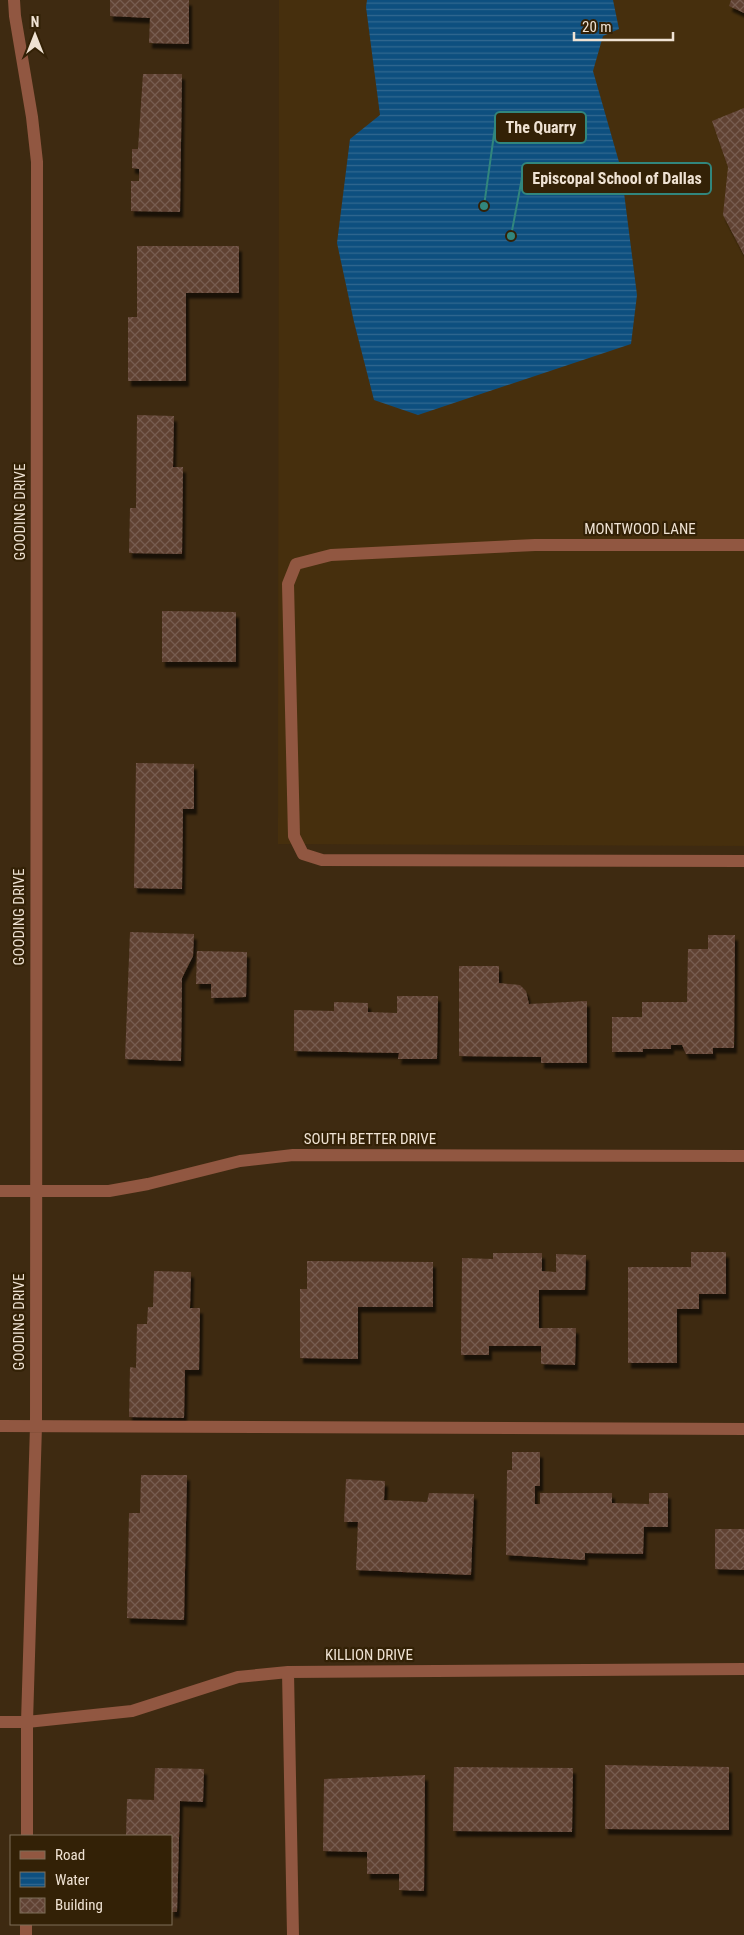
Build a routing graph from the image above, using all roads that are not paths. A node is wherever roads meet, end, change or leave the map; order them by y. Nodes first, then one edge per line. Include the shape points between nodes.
1 (14, 0) edge
2 (744, 545) edge
3 (744, 861) edge
4 (744, 1156) edge
5 (0, 1191) edge
6 (35, 1191) junction
7 (0, 1426) edge
8 (36, 1426) junction
9 (744, 1429) edge
10 (744, 1669) edge
11 (288, 1672) junction
12 (0, 1722) edge
13 (27, 1722) junction
14 (27, 1835) edge
15 (293, 1935) edge

1 - 6 street, GOODING DRIVE via 37,162
2 - 3 street, MONTWOOD LANE via 535,545 332,555 296,564 288,584 294,836 303,854 322,860
4 - 6 street, SOUTH BETTER DRIVE via 293,1155 240,1161 109,1191
5 - 6 street, SOUTH BETTER DRIVE
6 - 8 street, GOODING DRIVE
7 - 8 street
8 - 9 street
8 - 13 street, GOODING DRIVE
10 - 11 street, KILLION DRIVE
11 - 13 street, KILLION DRIVE via 238,1677 132,1711
11 - 15 street
12 - 13 street, KILLION DRIVE
13 - 14 street, GOODING DRIVE

